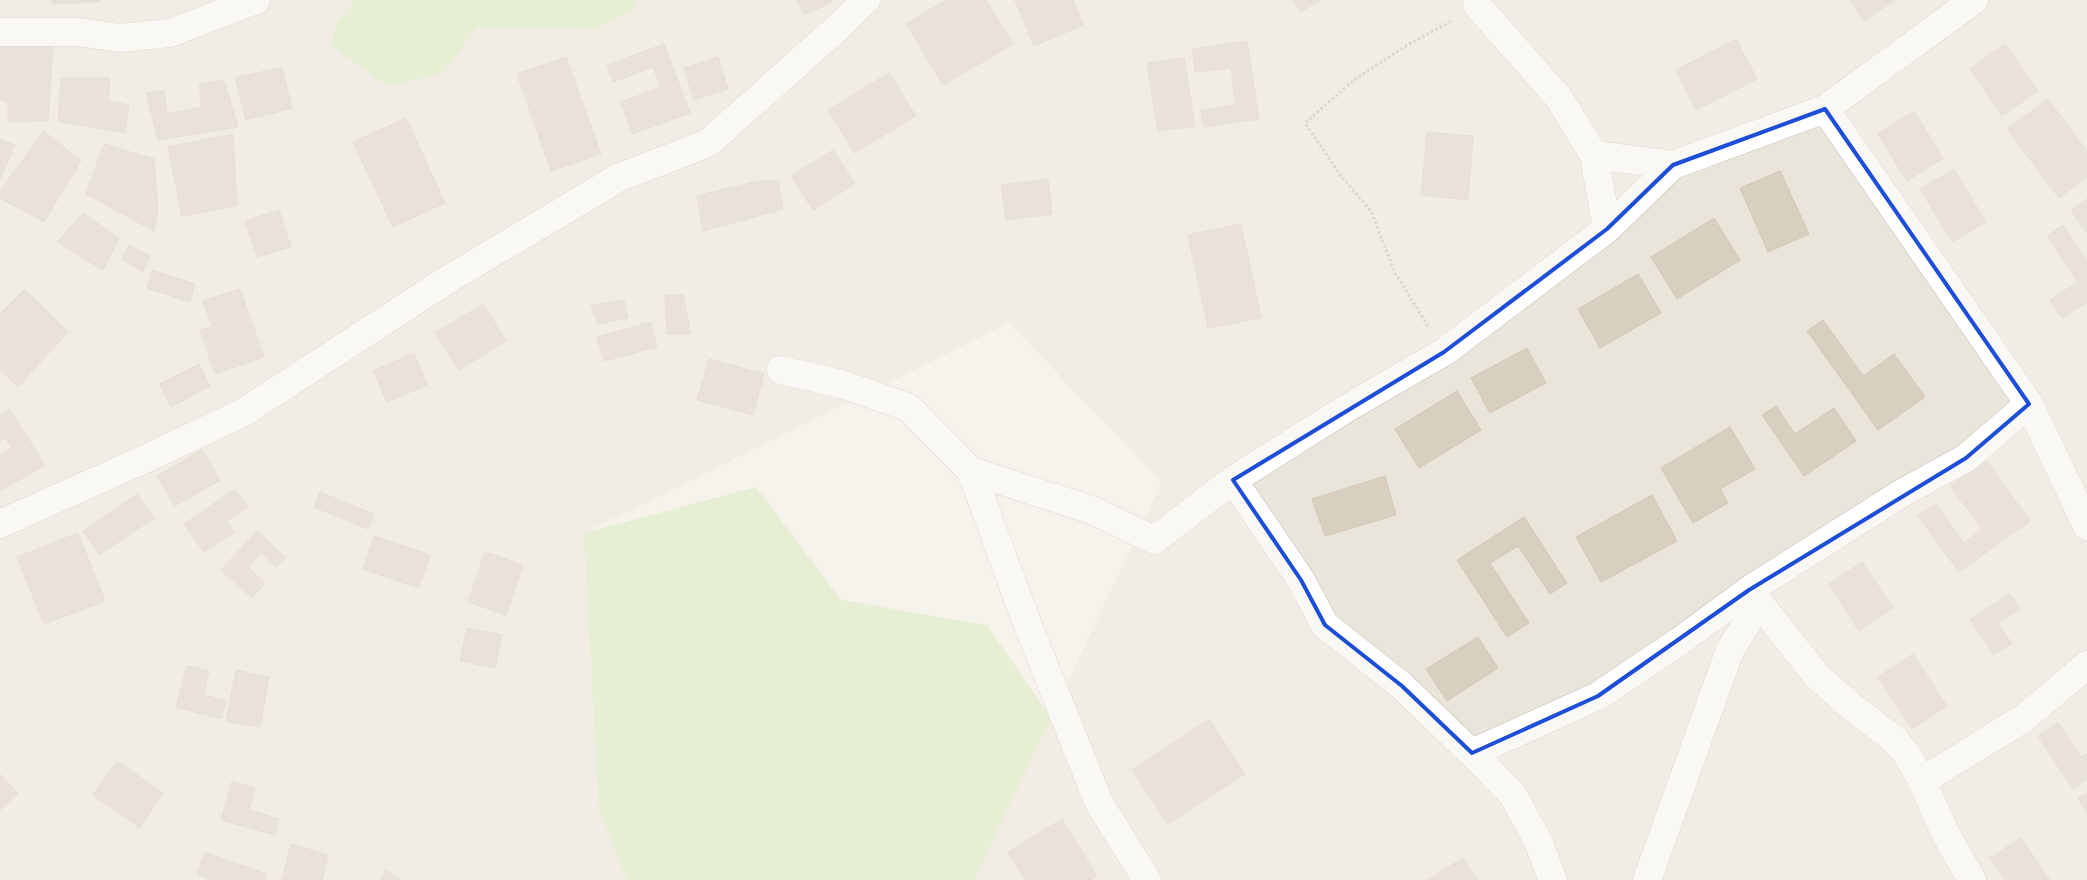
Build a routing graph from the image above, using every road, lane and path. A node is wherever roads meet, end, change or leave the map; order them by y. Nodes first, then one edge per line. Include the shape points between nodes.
1 (256, 0) edge
2 (866, 0) edge
3 (1974, 0) edge
4 (1477, 5) joint
5 (0, 32) edge
6 (1824, 109) junction
7 (1594, 155) junction
8 (1673, 165) junction
9 (1607, 229) junction
10 (1444, 352) junction
11 (781, 370) dead end
12 (2029, 404) junction
13 (971, 471) junction
14 (1233, 480) junction
15 (0, 524) edge
16 (2087, 526) edge
17 (1754, 597) junction
18 (2087, 665) edge
19 (1472, 753) junction
20 (1922, 781) junction
21 (1147, 880) edge
22 (1553, 880) edge
23 (1646, 880) edge
24 (1972, 880) edge

1 - 5 street via 170,33 120,38 78,32
2 - 15 street via 708,143 618,178 444,282 244,412
3 - 6 street
4 - 7 street via 1559,98
4 - 10 path via 1354,80 1305,123 1341,176 1371,212 1396,273
6 - 8 street
6 - 12 street
7 - 8 street
7 - 9 street
8 - 9 street
9 - 10 street
10 - 14 street
11 - 13 street via 841,384 908,407
12 - 16 street
12 - 17 street via 1966,458 1902,493
13 - 14 street via 1092,510 1154,540
13 - 21 street via 1099,803
14 - 19 street via 1301,580 1325,625 1402,686
17 - 19 street via 1680,641 1598,696
17 - 20 street via 1817,676 1895,740
17 - 23 street via 1730,650
18 - 20 street via 2024,718
19 - 22 street via 1513,795 1538,841
20 - 24 street via 1945,833

